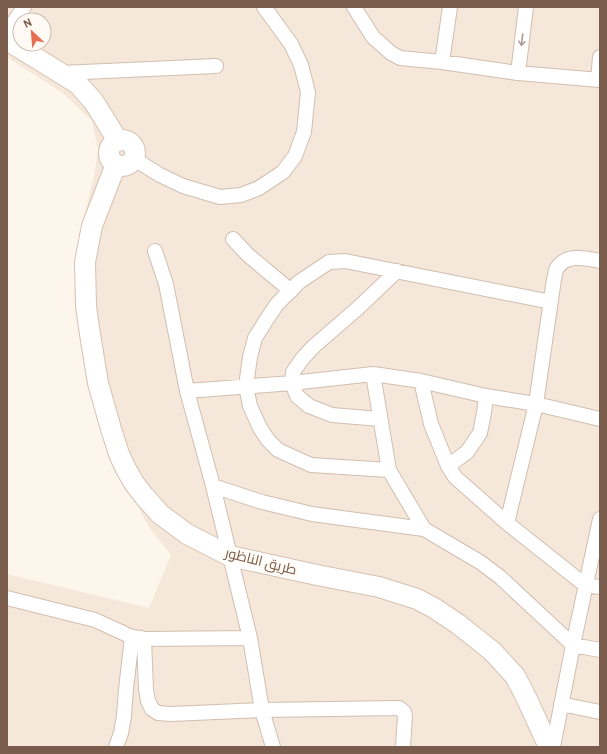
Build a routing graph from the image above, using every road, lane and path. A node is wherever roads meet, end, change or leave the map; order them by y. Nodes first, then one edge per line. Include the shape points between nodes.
1 (24, 7) edge
2 (264, 7) edge
3 (354, 7) edge
4 (450, 7) edge
5 (526, 7) edge
6 (7, 32) edge
7 (7, 40) edge
8 (600, 57) edge
9 (442, 62) junction
10 (216, 66) dead end
11 (518, 72) junction
12 (61, 73) junction
13 (599, 80) edge
14 (125, 162) junction
15 (233, 239) dead end
16 (155, 250) dead end
17 (600, 261) edge
18 (397, 271) junction
19 (291, 291) junction
20 (551, 302) junction
21 (373, 374) junction
22 (421, 381) junction
23 (292, 383) junction
24 (246, 386) junction
25 (187, 391) junction
26 (486, 396) junction
27 (536, 404) junction
28 (380, 419) junction
29 (600, 419) edge
30 (448, 466) junction
31 (389, 470) junction
32 (213, 486) junction
33 (600, 519) edge
34 (507, 523) junction
35 (424, 529) junction
36 (230, 556) junction
37 (585, 585) junction
38 (600, 587) edge
39 (7, 598) edge
40 (138, 638) junction
41 (250, 638) junction
42 (573, 645) junction
43 (600, 650) edge
44 (561, 704) junction
45 (262, 710) junction
46 (600, 712) edge
47 (116, 747) edge
48 (273, 747) edge
49 (403, 747) edge
50 (549, 747) edge
51 (553, 747) edge

1 - 6 street
2 - 14 street via 291,44 301,65 308,92 304,132 295,156 283,172 260,188 241,195 220,197 184,186
3 - 9 street via 373,37 391,53 400,58
4 - 9 street
5 -> 11 street
7 - 12 street
8 - 13 street
9 - 11 street
10 - 12 street
11 - 13 street
12 - 14 street via 86,92 118,141 124,140 132,144 136,153
14 - 36 street, طريق الناظور via 92,226 85,262 88,328 98,383 119,454 134,483 160,514 187,534
15 - 19 street via 248,256
16 - 25 street via 166,284
17 - 20 street via 570,258 561,264 556,270
18 - 19 street via 345,261 329,262 299,282
18 - 20 street
18 - 23 street via 313,347 293,372
19 - 24 street via 277,304 255,338
20 - 27 street
21 - 22 street
21 - 23 street
21 - 28 street
22 - 26 street
22 - 30 street via 431,424
23 - 24 street
23 - 28 street via 297,396 309,406 332,415
24 - 25 street
24 - 31 street via 250,406 260,428 278,450 311,465
25 - 32 street
26 - 27 street
26 - 30 street via 480,433 467,452
27 - 29 street
27 - 34 street
28 - 31 street
30 - 34 street via 455,477
31 - 35 street
32 - 35 street via 262,502 312,514
32 - 36 street
33 - 37 street
34 - 37 street
35 - 42 street via 480,562 500,577
36 - 41 street
36 - 50 street, طريق الناظور via 379,587 417,599 434,608 492,651 515,676
37 - 38 street
37 - 42 street
39 - 40 street via 95,620
40 - 41 street
40 - 45 street via 148,701 158,713
40 - 47 street via 126,689 121,733
41 - 45 street
42 - 43 street
42 - 44 street
44 - 46 street
44 - 51 street
45 - 48 street
45 - 49 street via 399,708 405,716

